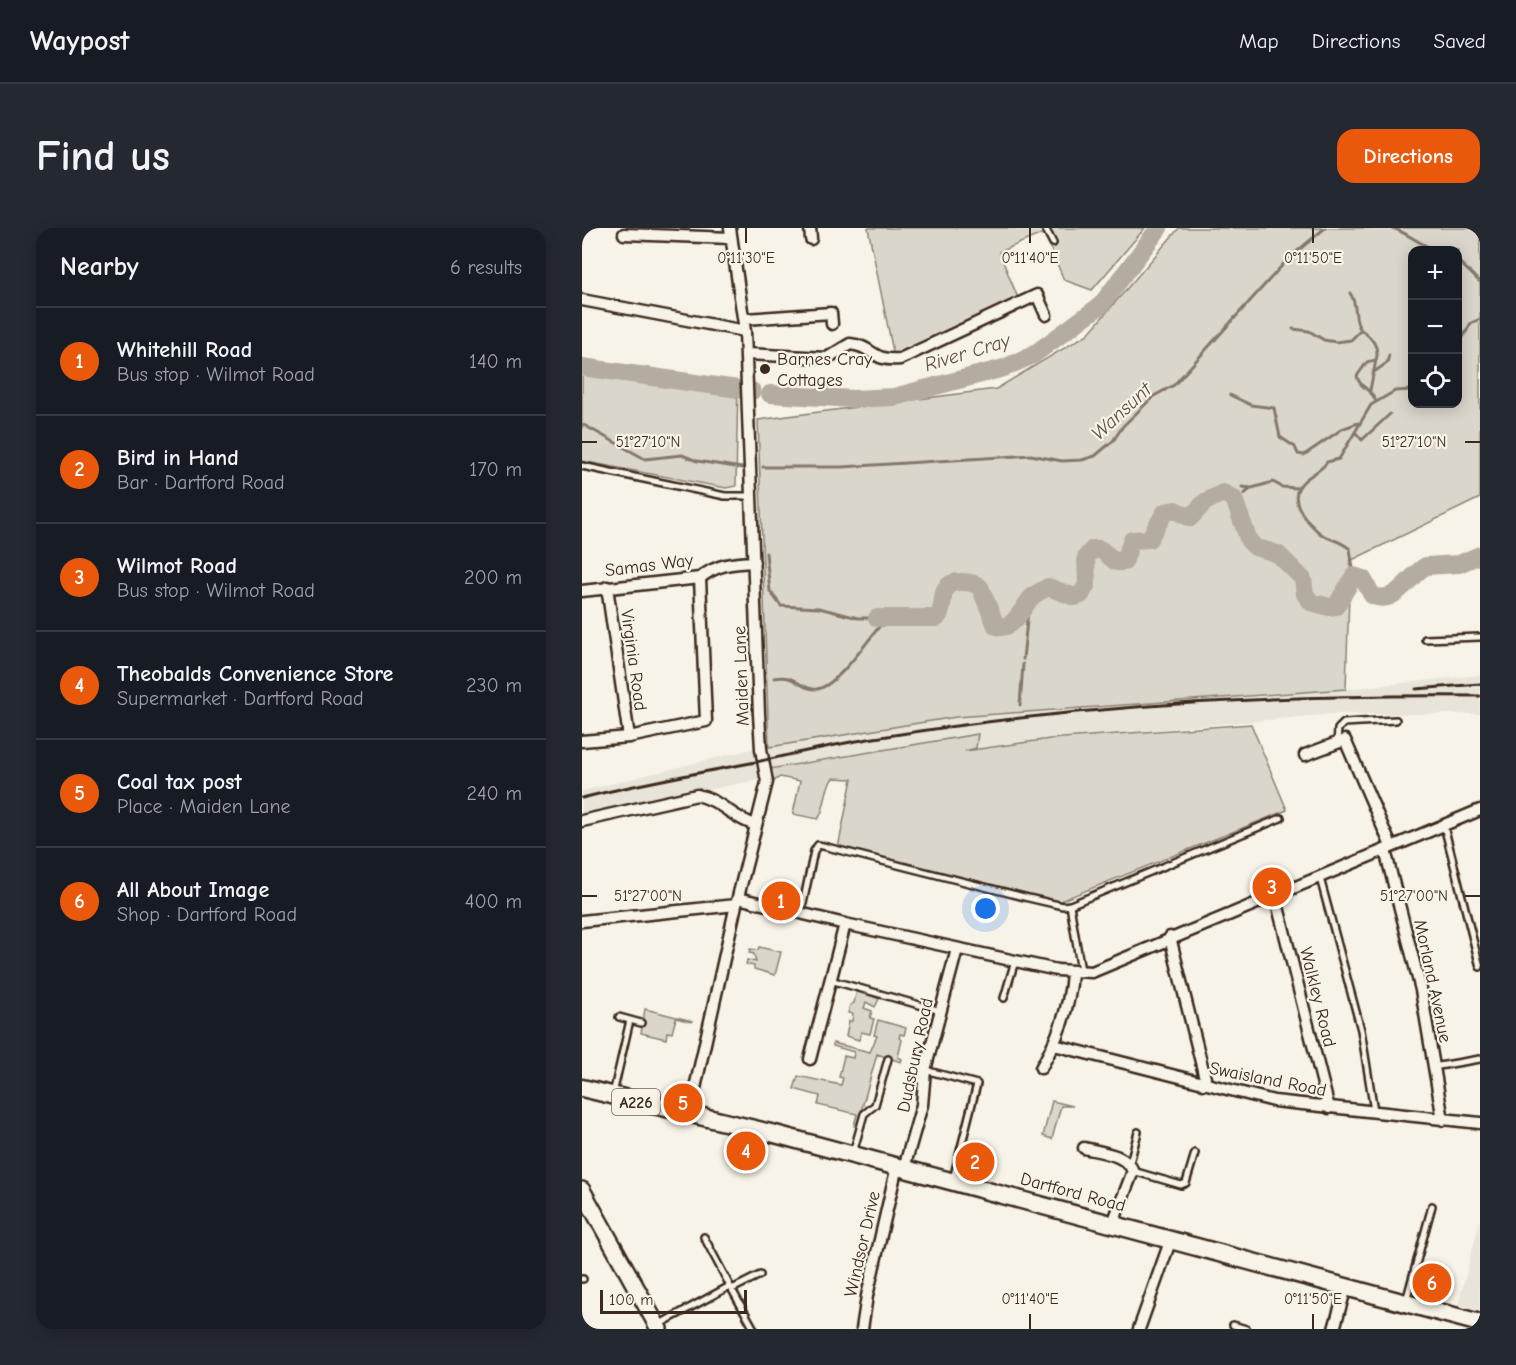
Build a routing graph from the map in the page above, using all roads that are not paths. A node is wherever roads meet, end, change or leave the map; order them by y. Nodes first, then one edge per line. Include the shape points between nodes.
1 (1045, 228) edge
2 (730, 233) edge
3 (624, 234) dead end
4 (1053, 243) dead end
5 (582, 300) edge
6 (1046, 315) dead end
7 (834, 316) dead end
8 (745, 319) junction
9 (746, 331) junction
10 (747, 354) junction
11 (582, 466) edge
12 (753, 496) junction
13 (754, 562) junction
14 (700, 578) junction
15 (607, 587) junction
16 (582, 591) edge
17 (1480, 637) edge
18 (1425, 639) dead end
19 (1396, 720) dead end
20 (628, 737) junction
21 (582, 741) edge
22 (1337, 743) junction
23 (1305, 755) dead end
24 (1480, 810) edge
25 (1281, 818) dead end
26 (582, 820) edge
27 (756, 825) junction
28 (1443, 825) junction
29 (1388, 848) junction
30 (1320, 876) junction
31 (1275, 895) junction
32 (737, 901) junction
33 (1070, 905) junction
34 (801, 913) junction
35 (582, 921) edge
36 (845, 924) junction
37 (1170, 937) junction
38 (957, 949) junction
39 (1015, 961) junction
40 (1480, 967) edge
41 (1076, 972) junction
42 (830, 980) junction
43 (1004, 998) dead end
44 (941, 1011) junction
45 (619, 1017) dead end
46 (630, 1020) junction
47 (641, 1023) dead end
48 (1054, 1045) junction
49 (810, 1059) dead end
50 (888, 1059) dead end
51 (1480, 1059) edge
52 (1433, 1067) junction
53 (1041, 1068) dead end
54 (925, 1070) junction
55 (1203, 1084) junction
56 (583, 1088) edge
57 (613, 1096) junction
58 (1329, 1108) junction
59 (1375, 1112) junction
60 (689, 1115) junction
61 (1443, 1120) junction
62 (1480, 1123) edge
63 (1138, 1132) dead end
64 (1083, 1148) dead end
65 (1195, 1153) dead end
66 (852, 1155) junction
67 (901, 1167) junction
68 (1131, 1167) junction
69 (952, 1181) junction
70 (582, 1190) edge
71 (1432, 1206) dead end
72 (586, 1209) edge
73 (1113, 1223) junction
74 (704, 1237) dead end
75 (1171, 1239) junction
76 (760, 1275) dead end
77 (1346, 1287) junction
78 (731, 1288) junction
79 (1406, 1302) junction
80 (1480, 1323) edge
81 (1233, 1325) dead end
82 (658, 1327) edge
83 (754, 1329) edge
84 (862, 1329) edge
85 (1139, 1329) edge
86 (1246, 1329) edge
87 (1334, 1329) edge

1 - 4 lane
2 - 3 street
2 - 8 street, Maiden Lane
5 - 9 street
6 - 10 street via 1037,295 900,360 880,359 864,346 850,344 834,355 814,358
7 - 8 street
8 - 9 street, Maiden Lane
9 - 10 street, Maiden Lane
10 - 12 street, Maiden Lane
11 - 12 lane via 725,496
12 - 13 street, Maiden Lane
13 - 14 street, Samas Way via 712,569
13 - 27 street, Maiden Lane via 761,749 767,782
14 - 15 street, Samas Way
14 - 20 street via 706,721
15 - 16 street, Samas Way
15 - 20 street, Virginia Road
17 - 18 lane
19 - 22 lane via 1344,723 1338,729
20 - 21 street
22 - 23 street
22 - 29 street, Morland Avenue via 1345,740
24 - 28 street
25 - 33 lane
26 - 27 street via 697,795 712,798 734,816
27 - 32 street, Maiden Lane
28 - 29 street
28 - 40 lane
29 - 30 street
29 - 52 street, Morland Avenue via 1421,990
30 - 31 street
30 - 59 lane via 1361,1030
31 - 37 street
31 - 58 street, Walkley Road
32 - 34 street
32 - 35 street
32 - 60 street, Maiden Lane
33 - 34 lane via 818,845
33 - 41 lane
34 - 36 street
36 - 38 street
36 - 42 street
37 - 41 street via 1092,972
37 - 55 street via 1205,1078
38 - 39 street
38 - 44 street, Dudsbury Road
39 - 41 street
39 - 43 lane
41 - 48 street
42 - 44 lane
42 - 49 street
44 - 54 street, Dudsbury Road
45 - 46 lane
46 - 47 lane
46 - 57 lane
48 - 53 street
48 - 55 street, Swaisland Road
50 - 66 lane via 875,1107 863,1116
51 - 52 lane
52 - 61 street, Morland Avenue
54 - 67 street, Dudsbury Road via 922,1105
54 - 69 lane via 977,1084
55 - 58 street, Swaisland Road via 1274,1101
56 - 57 main road, Dartford Road / A226
57 - 60 main road, Dartford Road / A226
58 - 59 street, Swaisland Road
59 - 61 street, Swaisland Road
60 - 66 main road, Dartford Road / A226
61 - 62 street, Swaisland Road
63 - 68 lane
64 - 68 street
65 - 68 lane via 1186,1183 1181,1185
66 - 67 main road, Dartford Road / A226
67 - 69 main road, Dartford Road / A226
67 - 84 street, Windsor Drive
68 - 73 street
69 - 73 main road, Dartford Road / A226
70 - 72 main road
71 - 79 lane
72 - 82 main road
73 - 75 main road, Dartford Road / A226
74 - 78 lane
75 - 77 main road, Dartford Road / A226
75 - 85 street
76 - 78 lane
77 - 79 main road, Dartford Road / A226
77 - 87 street
78 - 82 lane
78 - 83 lane
79 - 80 main road, Dartford Road / A226
81 - 86 lane

